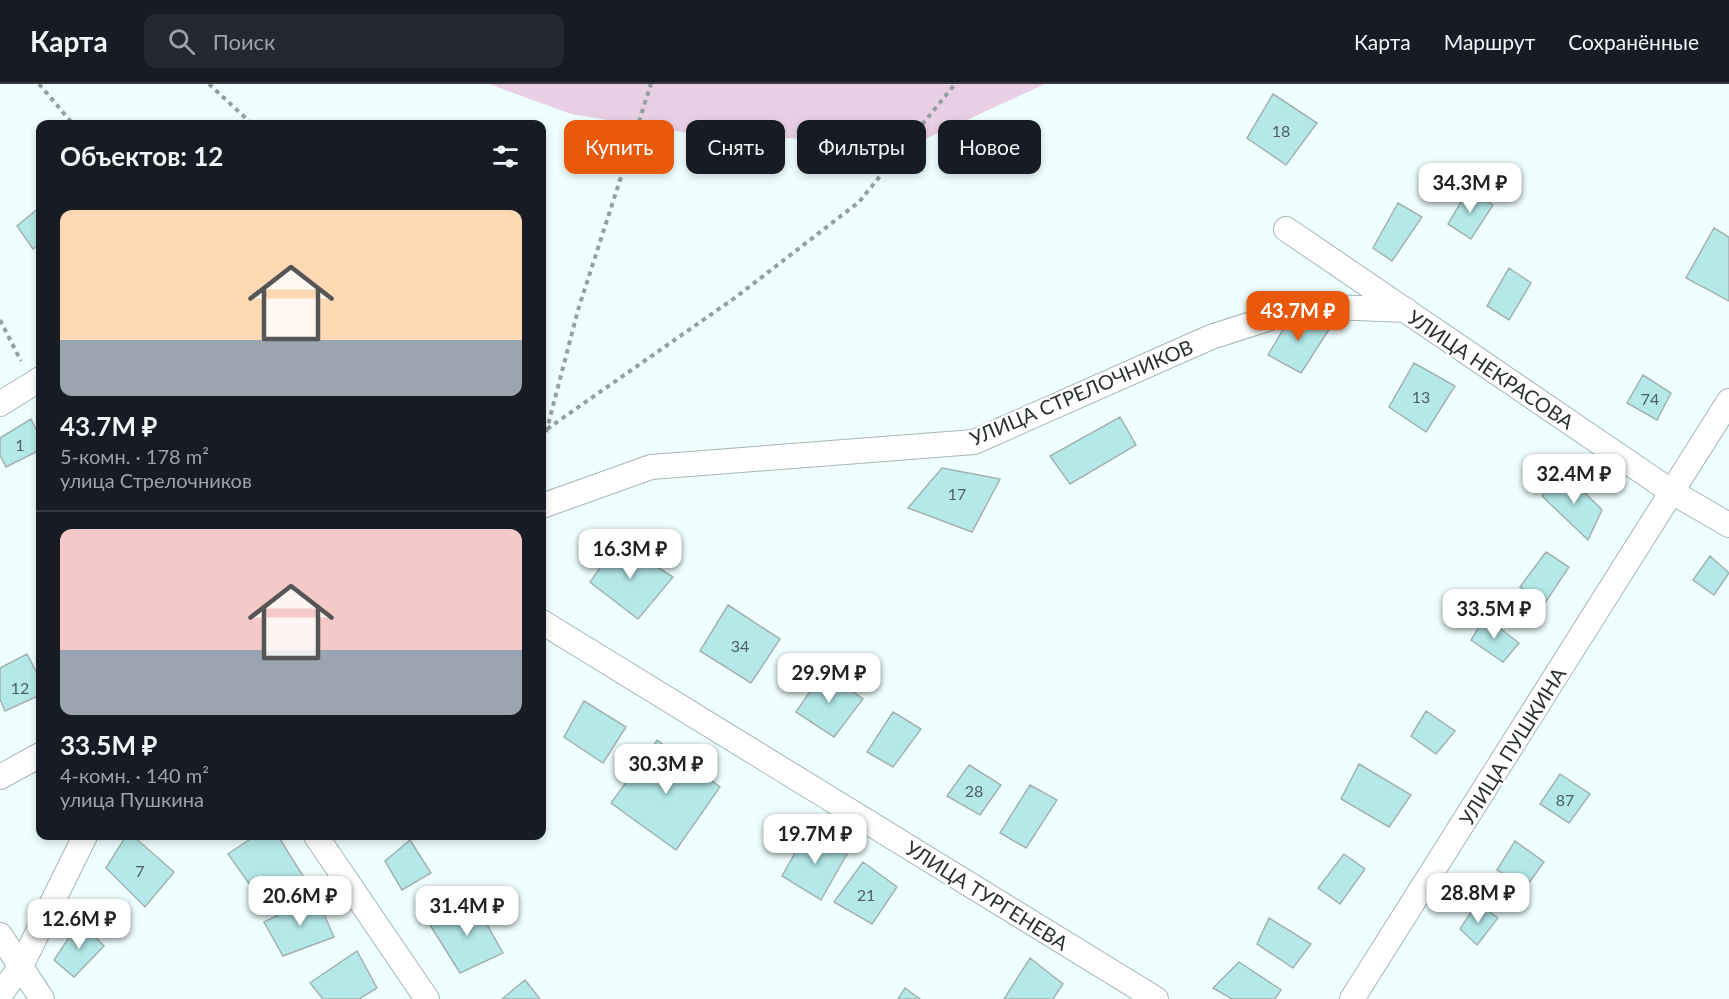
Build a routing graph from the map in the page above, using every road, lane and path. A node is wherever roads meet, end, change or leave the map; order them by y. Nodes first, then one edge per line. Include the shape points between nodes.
1 (39, 84) edge
2 (209, 84) edge
3 (651, 84) edge
4 (955, 84) edge
5 (70, 120) edge
6 (248, 120) edge
7 (1286, 229) dead end
8 (1406, 310) junction
9 (0, 320) edge
10 (36, 383) edge
11 (36, 388) edge
12 (1729, 401) edge
13 (0, 404) edge
14 (547, 429) joint
15 (1672, 492) junction
16 (546, 505) edge
17 (1729, 525) edge
18 (546, 624) edge
19 (36, 757) edge
20 (0, 777) edge
21 (83, 840) edge
22 (319, 840) edge
23 (0, 935) edge
24 (21, 966) junction
25 (0, 995) edge
26 (42, 999) edge
27 (428, 999) edge
28 (1156, 999) edge
29 (1352, 999) edge

1 - 5 path
2 - 6 path
3 - 14 path via 578,310
4 - 14 path via 860,202 736,297
7 - 8 street, УЛИЦА НЕКРАСОВА
8 - 15 street, УЛИЦА НЕКРАСОВА
8 - 16 street, УЛИЦА СТРЕЛОЧНИКОВ via 1308,306 1211,337 974,442 651,466
9 - 10 path
11 - 13 street
12 - 15 street, УЛИЦА ПУШКИНА
15 - 17 street, УЛИЦА НЕКРАСОВА
15 - 29 street, УЛИЦА ПУШКИНА
18 - 28 street, УЛИЦА ТУРГЕНЕВА
19 - 20 street
21 - 24 street
22 - 27 street
23 - 24 street
24 - 25 street
24 - 26 street

